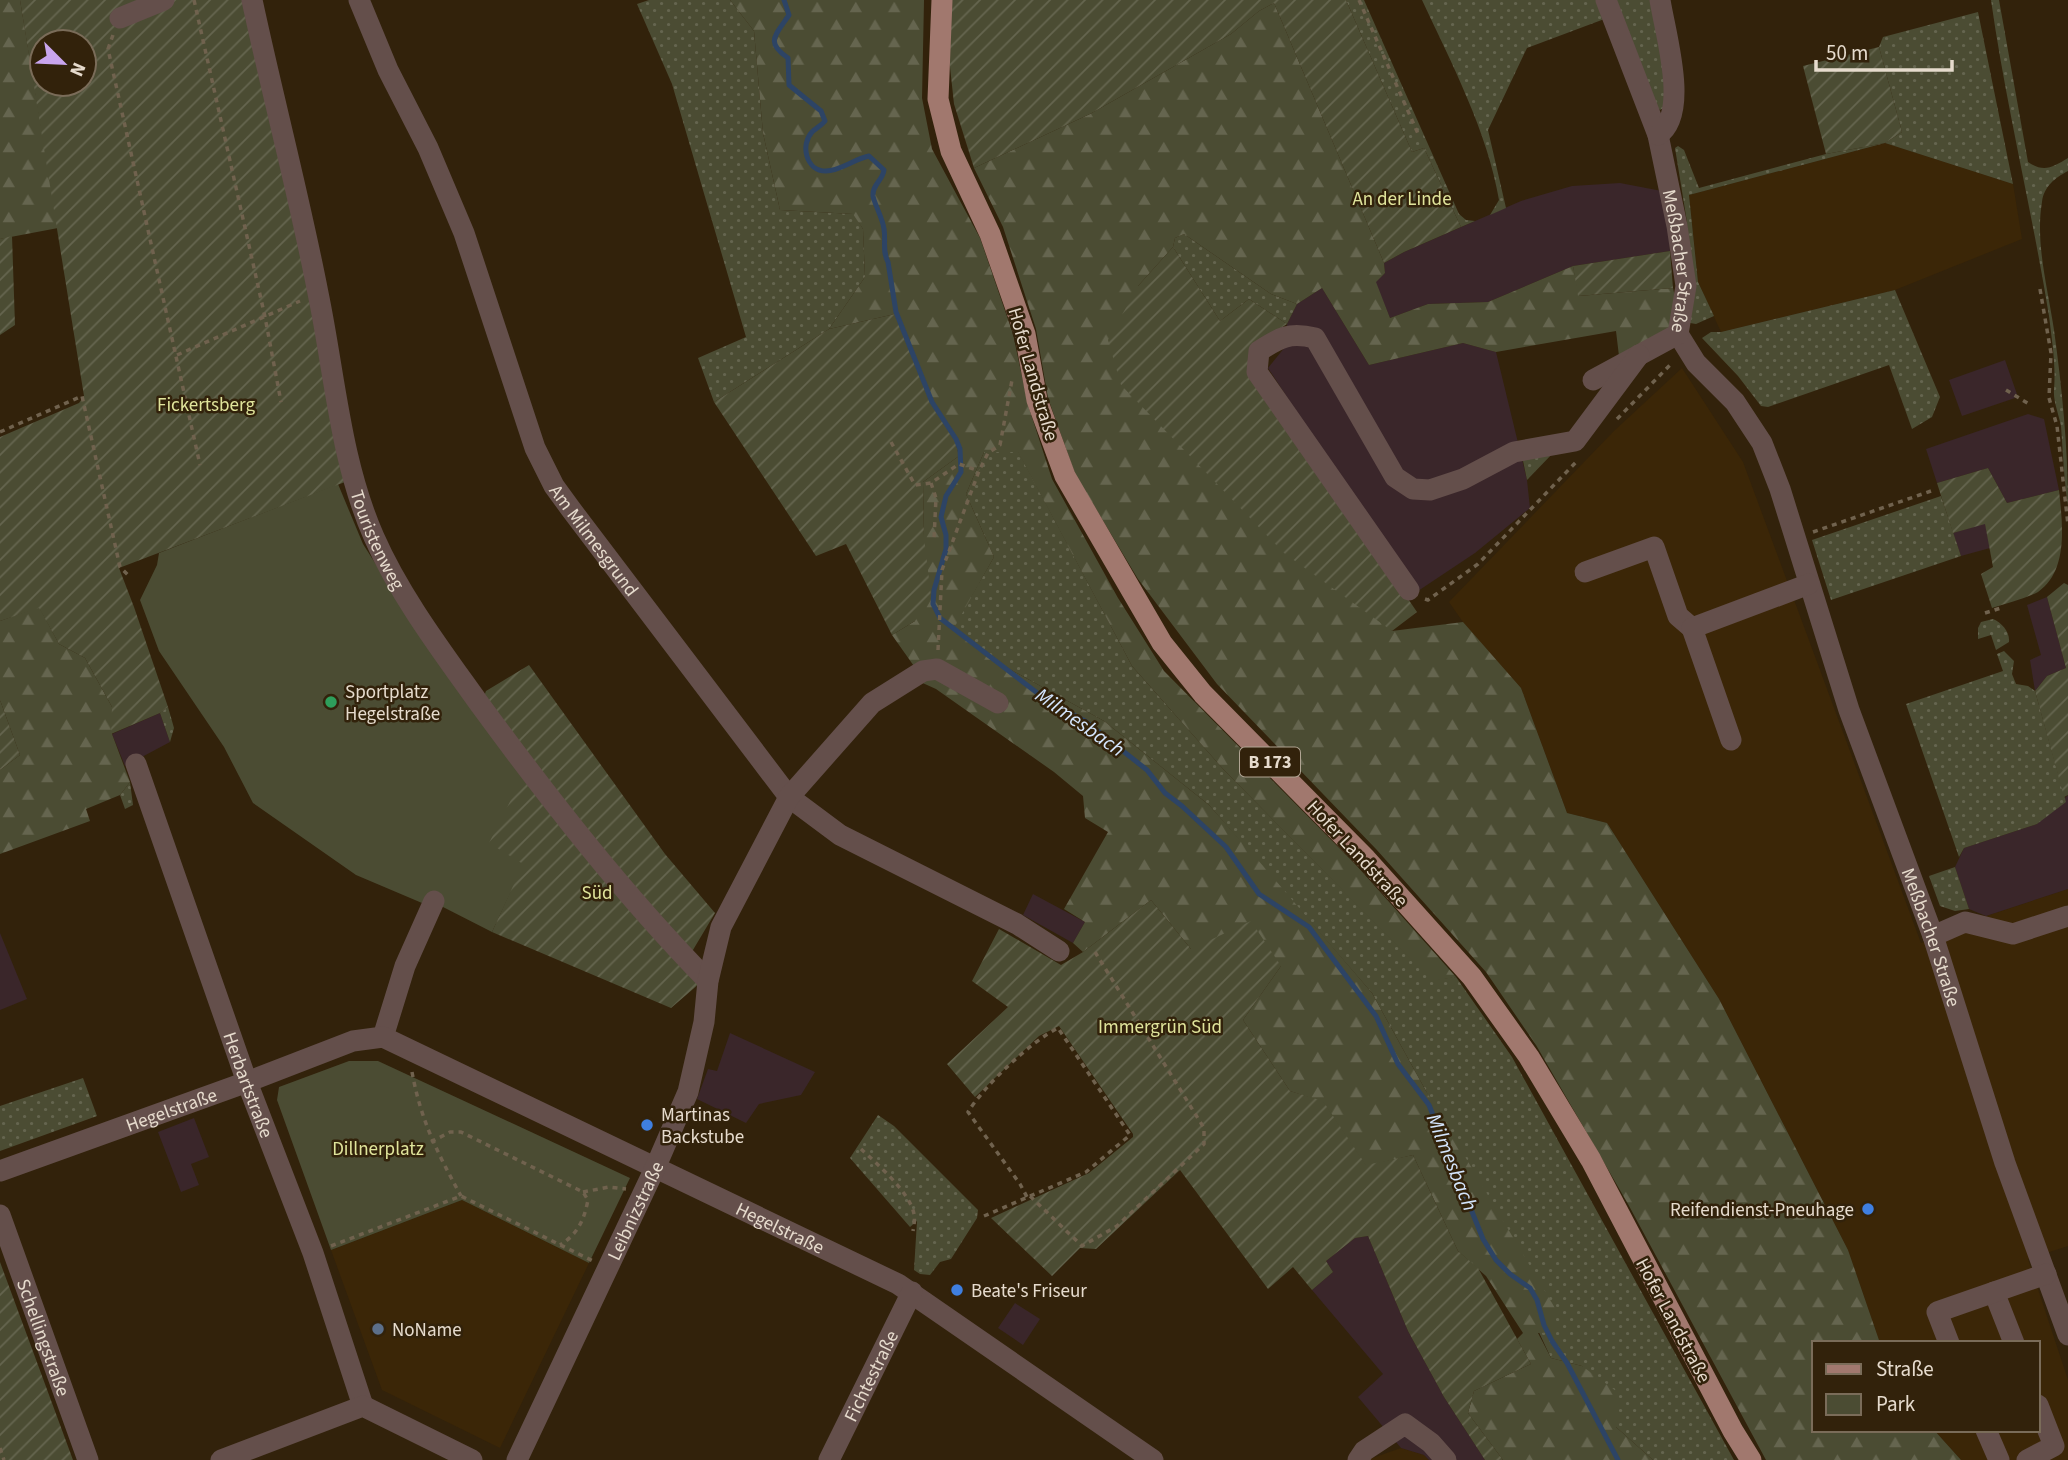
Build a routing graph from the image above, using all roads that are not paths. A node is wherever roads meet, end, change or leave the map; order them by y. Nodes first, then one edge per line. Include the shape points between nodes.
1 (164, 0) edge
2 (253, 0) edge
3 (359, 0) edge
4 (942, 0) edge
5 (1606, 0) edge
6 (1660, 0) edge
7 (120, 18) road end
8 (1658, 135) junction
9 (1682, 341) junction
10 (1639, 355) junction
11 (1593, 380) dead end
12 (1585, 572) dead end
13 (1809, 584) junction
14 (1409, 590) road end
15 (1692, 628) junction
16 (998, 704) dead end
17 (1731, 740) dead end
18 (136, 764) dead end
19 (789, 797) junction
20 (434, 901) dead end
21 (2068, 916) edge
22 (1933, 936) junction
23 (1059, 951) dead end
24 (708, 981) junction
25 (383, 1037) junction
26 (247, 1082) junction
27 (656, 1166) junction
28 (0, 1171) edge
29 (0, 1215) edge
30 (2046, 1274) junction
31 (912, 1292) junction
32 (1994, 1292) junction
33 (2068, 1335) edge
34 (1949, 1341) edge
35 (2013, 1341) edge
36 (363, 1406) junction
37 (2040, 1410) edge
38 (1987, 1432) edge
39 (1145, 1457) edge
40 (88, 1460) edge
41 (222, 1460) edge
42 (472, 1460) edge
43 (517, 1460) edge
44 (829, 1460) edge
45 (1358, 1460) edge
46 (1446, 1460) edge
47 (1751, 1460) edge
48 (1999, 1460) edge
49 (2027, 1460) edge

1 - 7 street
2 - 24 street, Touristenweg via 318,293 351,472 374,538 441,650 553,803
3 - 19 street, Am Milmesgrund via 464,233 535,447 554,486
4 - 47 main road, Hofer Landstraße / B 173 via 938,99 951,150 990,234 1025,334 1037,400 1065,476 1155,632 1186,674 1366,859 1472,977 1529,1056 1591,1160
5 - 8 street, Meßbacher Straße
6 - 8 street via 1676,94 1672,120
8 - 9 street, Meßbacher Straße via 1686,286
9 - 10 street
9 - 13 street, Meßbacher Straße via 1696,363 1735,402 1762,443
10 - 11 street
10 - 14 street via 1575,442 1514,452 1463,479 1430,490 1413,489 1395,477 1315,338 1298,334 1259,351 1257,372
12 - 15 street via 1654,547 1678,616
13 - 15 street
13 - 22 street, Meßbacher Straße via 1849,710
15 - 17 street
16 - 19 street via 937,669 923,671 872,703
18 - 26 street, Herbartstraße
19 - 23 street, Am Milmesgrund via 840,835 1017,924
19 - 24 street, Leibnizstraße via 721,927
20 - 25 street via 405,966
21 - 22 street via 2013,934 1965,922
22 - 30 street, Meßbacher Straße via 2005,1163
24 - 27 street, Leibnizstraße via 688,1092
25 - 26 street, Hegelstraße via 353,1041
25 - 27 street, Hegelstraße
26 - 28 street, Hegelstraße
26 - 36 street, Herbartstraße via 313,1253
27 - 31 street, Hegelstraße
27 - 43 street, Leibnizstraße
29 - 40 street, Schellingstraße
30 - 32 street
30 - 33 street, Meßbacher Straße
31 - 39 street, Hegelstraße
31 - 44 street, Fichtestraße
32 - 34 street via 1937,1312
32 - 35 street
36 - 41 street
36 - 42 street
37 - 49 street via 2054,1446
38 - 48 street
45 - 46 street via 1405,1424

